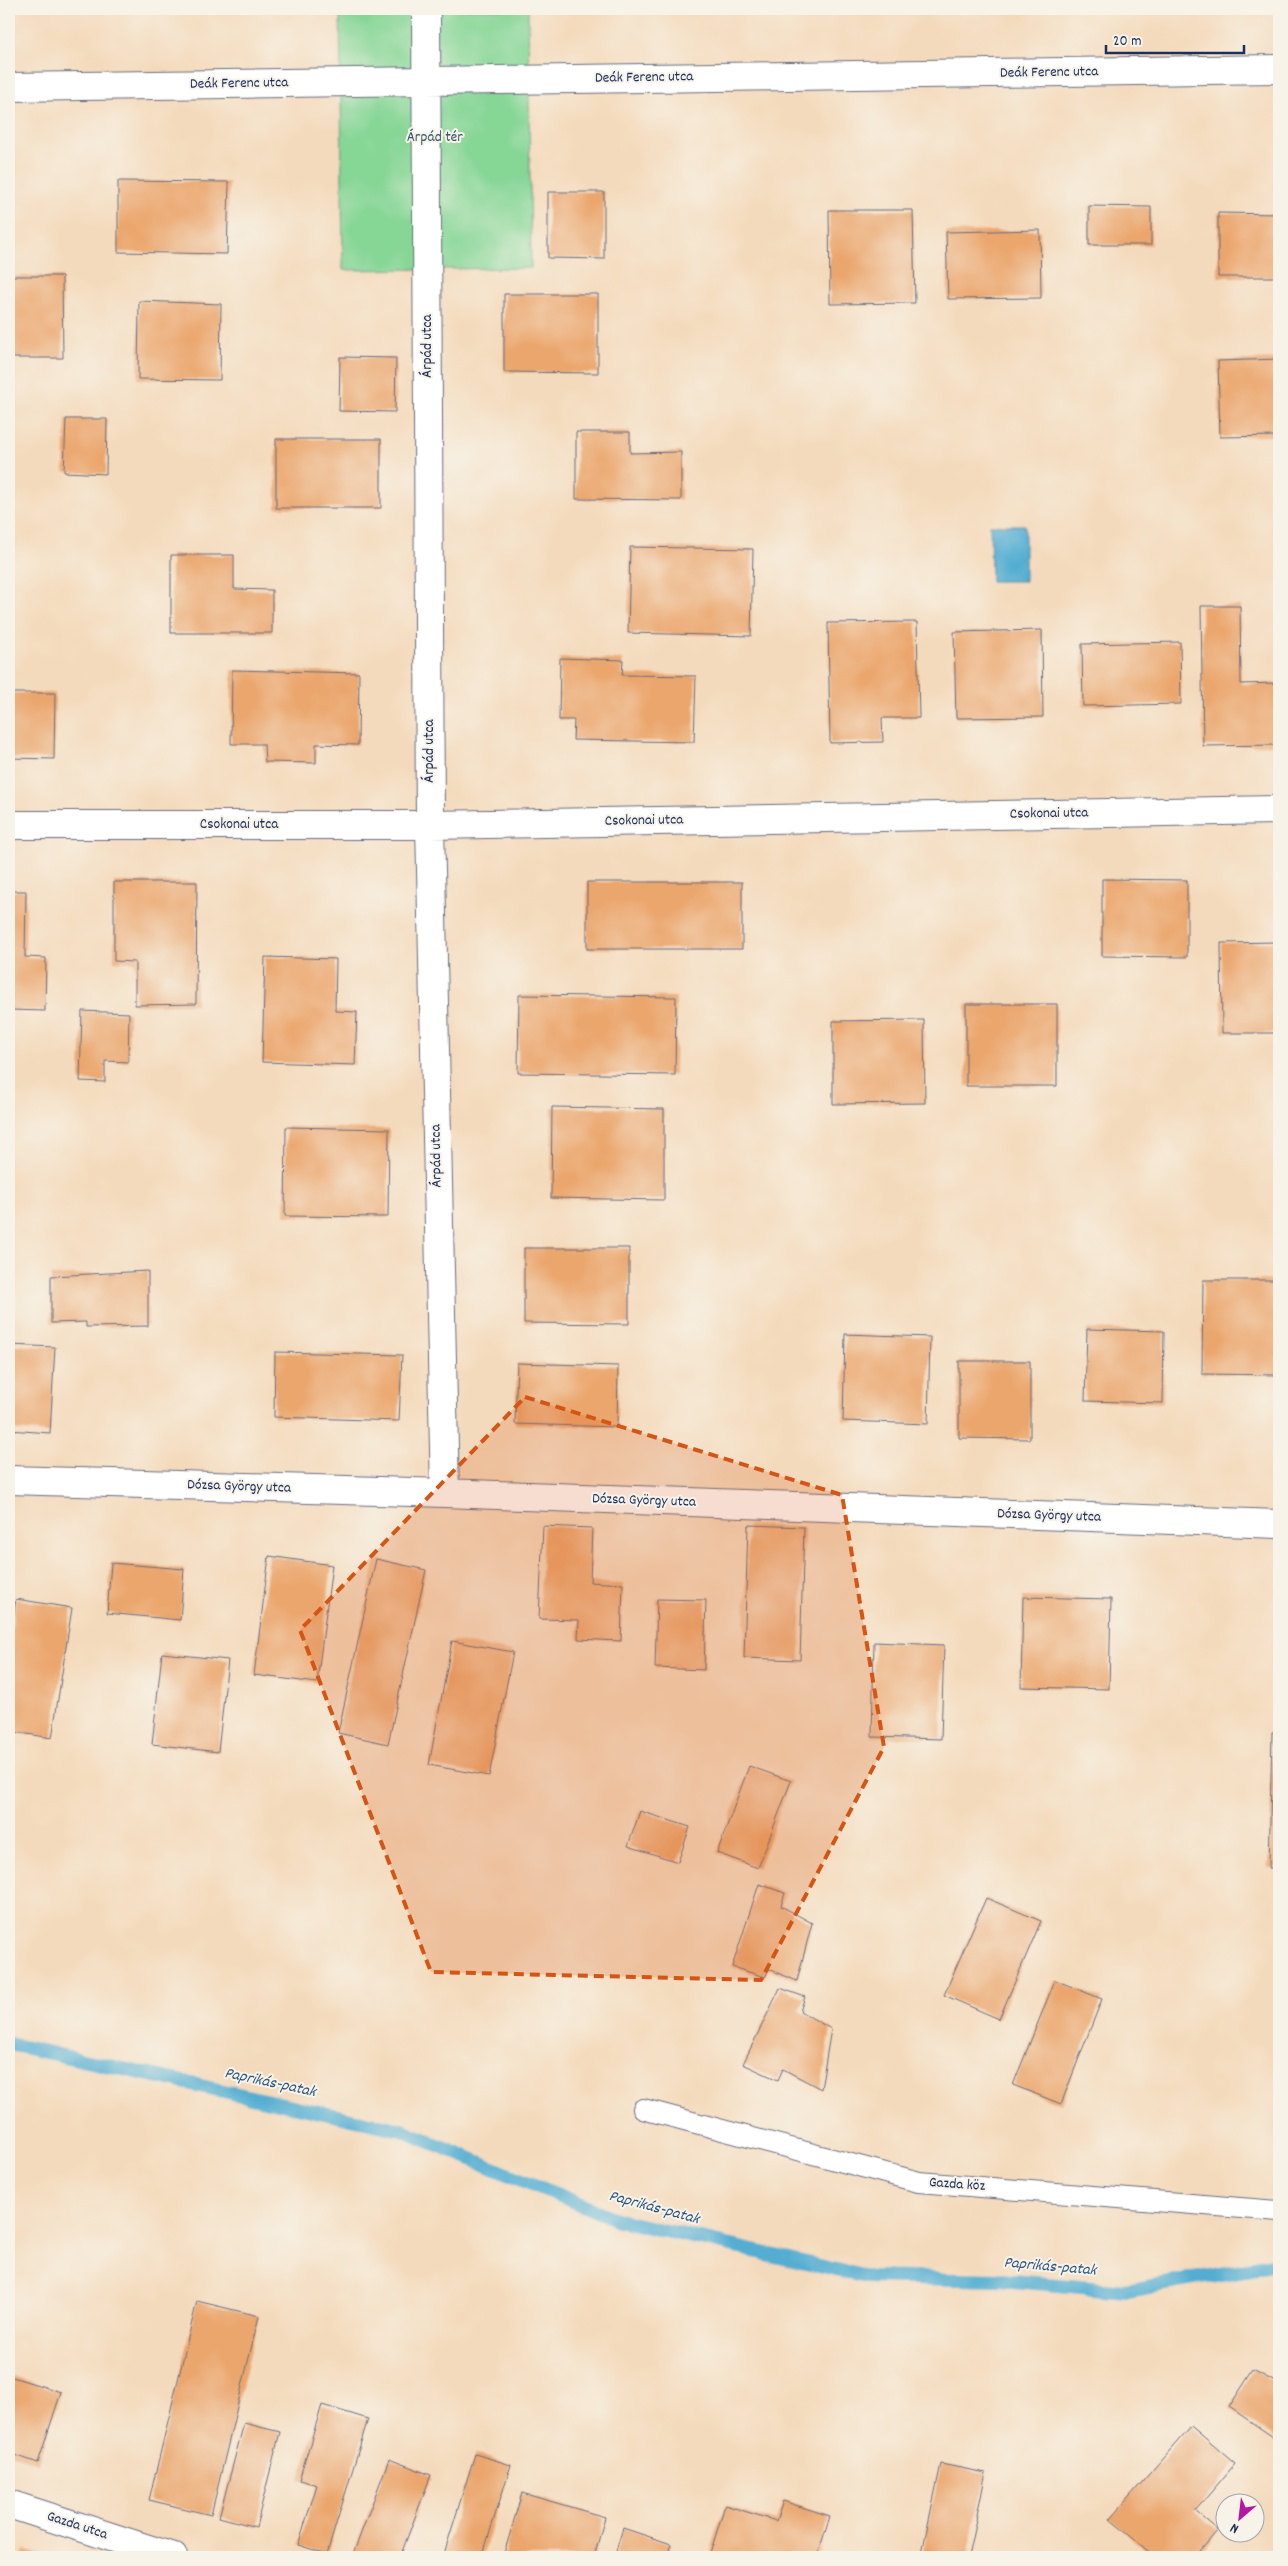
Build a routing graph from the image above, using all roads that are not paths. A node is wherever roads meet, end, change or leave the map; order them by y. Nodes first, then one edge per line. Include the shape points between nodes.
1 (426, 9) edge
2 (1279, 69) edge
3 (428, 81) junction
4 (9, 87) edge
5 (1279, 810) edge
6 (9, 825) edge
7 (430, 825) junction
8 (9, 1480) edge
9 (445, 1493) junction
10 (1279, 1524) edge
11 (643, 2109) dead end
12 (1279, 2211) edge
13 (9, 2504) edge
14 (173, 2557) edge

1 - 3 street, Árpád utca
2 - 3 street, Deák Ferenc utca
3 - 4 street, Deák Ferenc utca
3 - 7 street, Árpád utca
5 - 7 street, Csokonai utca
6 - 7 street, Csokonai utca
7 - 9 street, Árpád utca
8 - 9 street, Dózsa György utca
9 - 10 street, Dózsa György utca
11 - 12 lane, Gazda köz via 920,2182
13 - 14 street, Gazda utca

